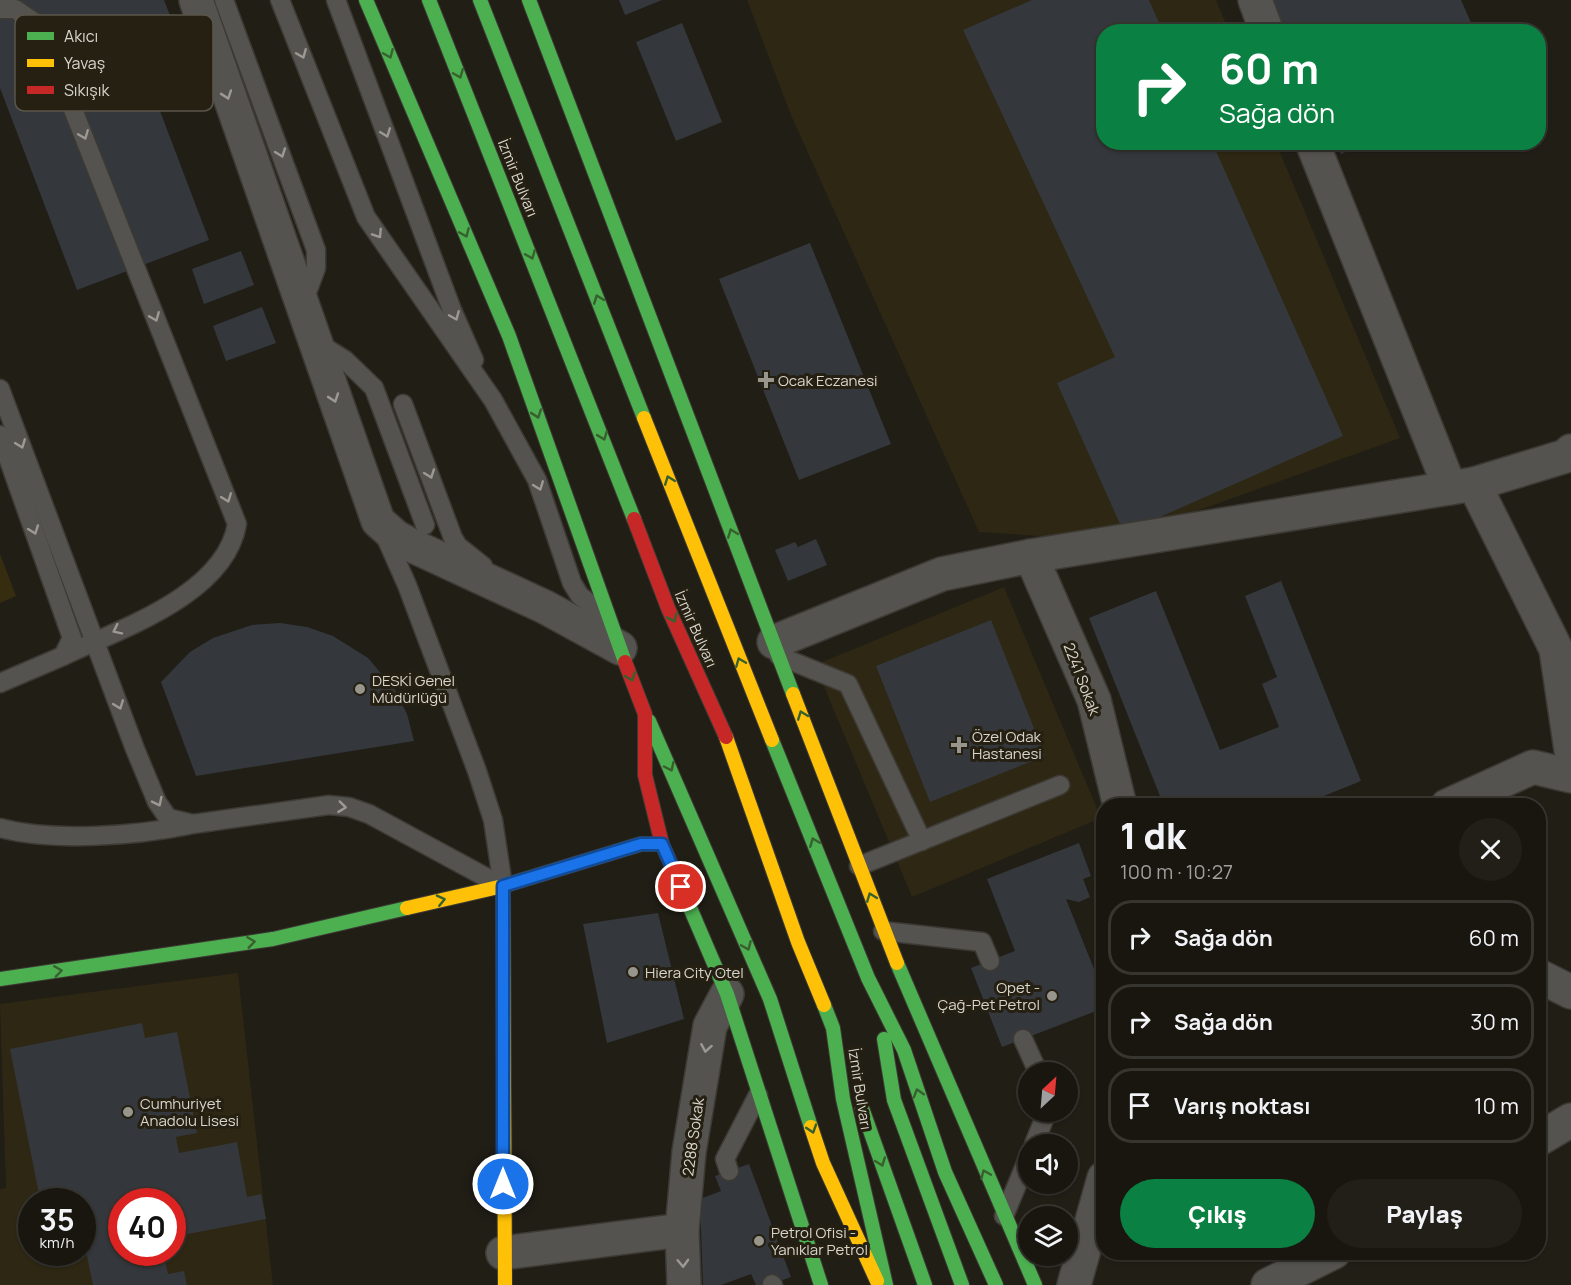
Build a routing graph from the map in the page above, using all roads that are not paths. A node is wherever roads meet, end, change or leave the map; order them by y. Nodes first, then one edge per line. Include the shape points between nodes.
1 (196, 0) edge
2 (224, 0) edge
3 (280, 0) edge
4 (336, 0) edge
5 (366, 0) edge
6 (429, 0) edge
7 (480, 0) edge
8 (529, 0) edge
9 (1255, 0) edge
10 (0, 9) edge
11 (24, 15) edge
12 (201, 15) edge
13 (1264, 24) edge
14 (213, 50) edge
15 (74, 111) edge
16 (1315, 150) edge
17 (301, 307) junction
18 (314, 341) junction
19 (0, 389) edge
20 (488, 393) junction
21 (406, 412) dead end
22 (0, 435) edge
23 (1569, 455) edge
24 (1462, 486) junction
25 (378, 521) junction
26 (428, 540) junction
27 (1031, 556) junction
28 (407, 585) junction
29 (545, 607) junction
30 (607, 616) junction
31 (94, 641) junction
32 (620, 648) junction
33 (777, 649) junction
34 (63, 656) junction
35 (0, 683) edge
36 (645, 714) junction
37 (1571, 750) edge
38 (1571, 776) edge
39 (1059, 785) dead end
40 (1118, 798) edge
41 (1464, 798) edge
42 (193, 824) junction
43 (0, 828) edge
44 (922, 841) junction
45 (662, 844) junction
46 (859, 866) junction
47 (503, 886) junction
48 (883, 931) junction
49 (990, 961) dead end
50 (899, 967) junction
51 (868, 978) junction
52 (0, 979) edge
53 (1546, 980) edge
54 (1571, 992) edge
55 (727, 994) junction
56 (833, 1028) junction
57 (1023, 1039) dead end
58 (904, 1050) junction
59 (1033, 1062) edge
60 (758, 1095) junction
61 (1571, 1120) edge
62 (1546, 1135) edge
63 (729, 1171) dead end
64 (1018, 1182) edge
65 (1096, 1207) edge
66 (1004, 1216) junction
67 (682, 1230) junction
68 (1318, 1260) edge
69 (504, 1269) edge
70 (995, 1284) edge
71 (684, 1285) edge
72 (821, 1285) edge
73 (879, 1285) edge
74 (886, 1285) edge
75 (926, 1285) edge
76 (962, 1285) edge
77 (1035, 1285) edge
78 (1074, 1285) edge
79 (1268, 1285) edge

1 -> 12 street
2 -> 17 lane via 316,250 313,278
3 -> 20 lane via 366,217
4 -> 20 lane via 452,310
5 -> 30 main road via 509,336
6 -> 56 main road, İzmir Bulvarı via 668,608 733,753 798,942
51 -> 7 main road, İzmir Bulvarı
33 -> 8 main road
9 - 13 street
10 -> 11 lane via 15,9
14 -> 17 street
15 -> 31 lane via 237,524 224,555 195,587 178,600
16 - 24 street
17 - 18 street
18 -> 25 street
18 - 26 lane via 345,360 374,388
19 -> 31 lane
20 -> 30 lane via 537,480 572,583 580,596
21 -> 29 lane via 458,546
22 -> 34 lane via 72,638
23 - 24 street
24 - 27 street
24 - 37 street via 1556,649
25 - 26 street via 396,537
25 - 28 lane
26 - 28 lane via 411,560
26 - 29 street
27 - 33 street via 942,574
27 - 40 street, 2241 Sokak via 1094,700
28 - 47 lane via 493,820
29 - 32 street
30 - 32 main road
31 - 34 lane
31 -> 42 lane via 162,811 168,818
32 -> 36 main road
33 - 44 lane via 848,684
46 -> 33 main road
34 - 35 lane
36 - 45 main road via 645,775
36 -> 73 main road via 770,999 823,1162
38 - 41 street via 1533,767
39 - 44 lane
42 - 43 lane via 146,834 58,835
42 -> 47 lane via 329,805 349,807
44 - 46 lane
45 - 47 main road via 641,844
45 - 55 main road
48 -> 46 main road
52 -> 47 main road via 273,939
47 - 69 main road
48 - 49 lane via 982,942
48 - 50 main road
50 - 58 main road
66 -> 50 main road
51 - 58 main road, İzmir Bulvarı
51 - 76 main road via 894,1100
53 - 54 street
55 - 60 main road
55 -> 67 street, 2288 Sokak via 710,1026 689,1152
56 - 74 main road, İzmir Bulvarı via 843,1099
56 -> 75 main road
57 - 59 lane
70 -> 58 main road via 945,1172
60 - 63 lane via 725,1159
60 - 72 main road
61 - 62 street
64 - 66 lane
65 - 78 street
66 - 77 main road
67 - 69 street
67 -> 71 street, 2288 Sokak
68 - 79 street

